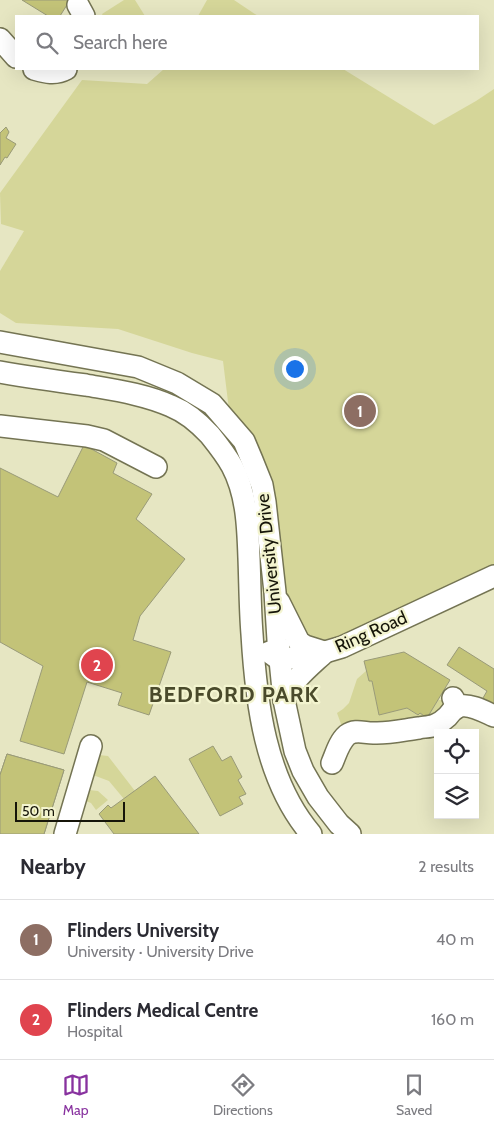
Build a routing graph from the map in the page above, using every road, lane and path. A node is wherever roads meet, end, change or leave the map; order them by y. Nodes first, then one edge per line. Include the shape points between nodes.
1 (0, 39) edge
2 (15, 56) edge
3 (38, 70) edge
4 (64, 70) edge
5 (0, 342) edge
6 (0, 372) edge
7 (0, 426) edge
8 (156, 466) dead end
9 (494, 576) edge
10 (275, 592) junction
11 (252, 634) junction
12 (325, 652) junction
13 (280, 660) junction
14 (284, 700) junction
15 (494, 716) edge
16 (91, 746) dead end
17 (332, 763) dead end
18 (276, 772) junction
19 (65, 834) edge
20 (311, 834) edge
21 (350, 834) edge

1 - 2 street
3 - 4 street via 49,73
5 - 10 street, University Drive via 138,367 177,383 212,404 244,441 262,485
6 - 11 street, University Drive via 153,399 172,406 203,428 232,466 245,505
7 - 8 street via 104,440
9 - 12 street, Ring Road
10 - 12 street via 299,642
10 - 13 street, University Drive
11 - 13 street via 262,648
11 - 18 street, University Drive via 260,716
12 - 13 street, Ring Road
12 - 14 street via 296,680
13 - 14 street, University Drive
13 - 18 street via 266,678 264,696 274,742
14 - 21 street, University Drive via 295,752 303,771 318,797
15 - 17 street via 453,704 445,719 435,725 381,733 353,732 342,740
16 - 19 street
18 - 20 street, University Drive via 289,803

